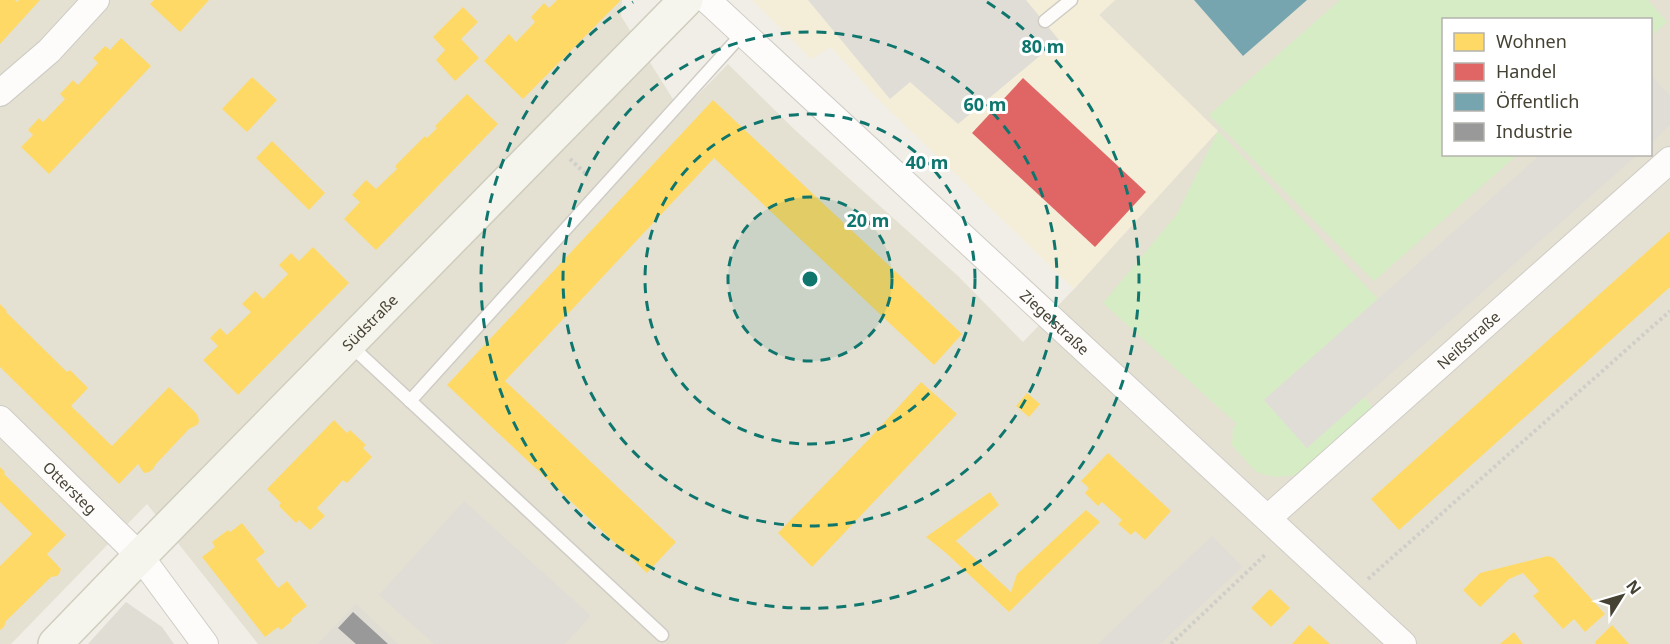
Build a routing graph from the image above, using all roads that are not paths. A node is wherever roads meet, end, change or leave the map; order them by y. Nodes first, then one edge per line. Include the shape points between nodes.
1 (96, 0) edge
2 (686, 0) edge
3 (707, 0) edge
4 (1071, 0) edge
5 (1045, 21) dead end
6 (743, 33) junction
7 (0, 93) edge
8 (1670, 160) edge
9 (348, 344) junction
10 (410, 401) junction
11 (0, 419) edge
12 (1277, 526) junction
13 (140, 556) junction
14 (662, 635) dead end
15 (55, 644) edge
16 (205, 644) edge
17 (1403, 644) edge

1 - 7 street via 49,51
2 - 9 main road, Südstraße
3 - 6 street, Ziegelstraße
4 - 5 lane
6 - 10 lane
6 - 12 street, Ziegelstraße
8 - 12 street, Neißstraße
9 - 10 lane
9 - 13 main road, Südstraße
10 - 14 lane
11 - 13 street, Ottersteg
12 - 17 street, Ziegelstraße
13 - 15 main road, Südstraße
13 - 16 street, Ottersteg

